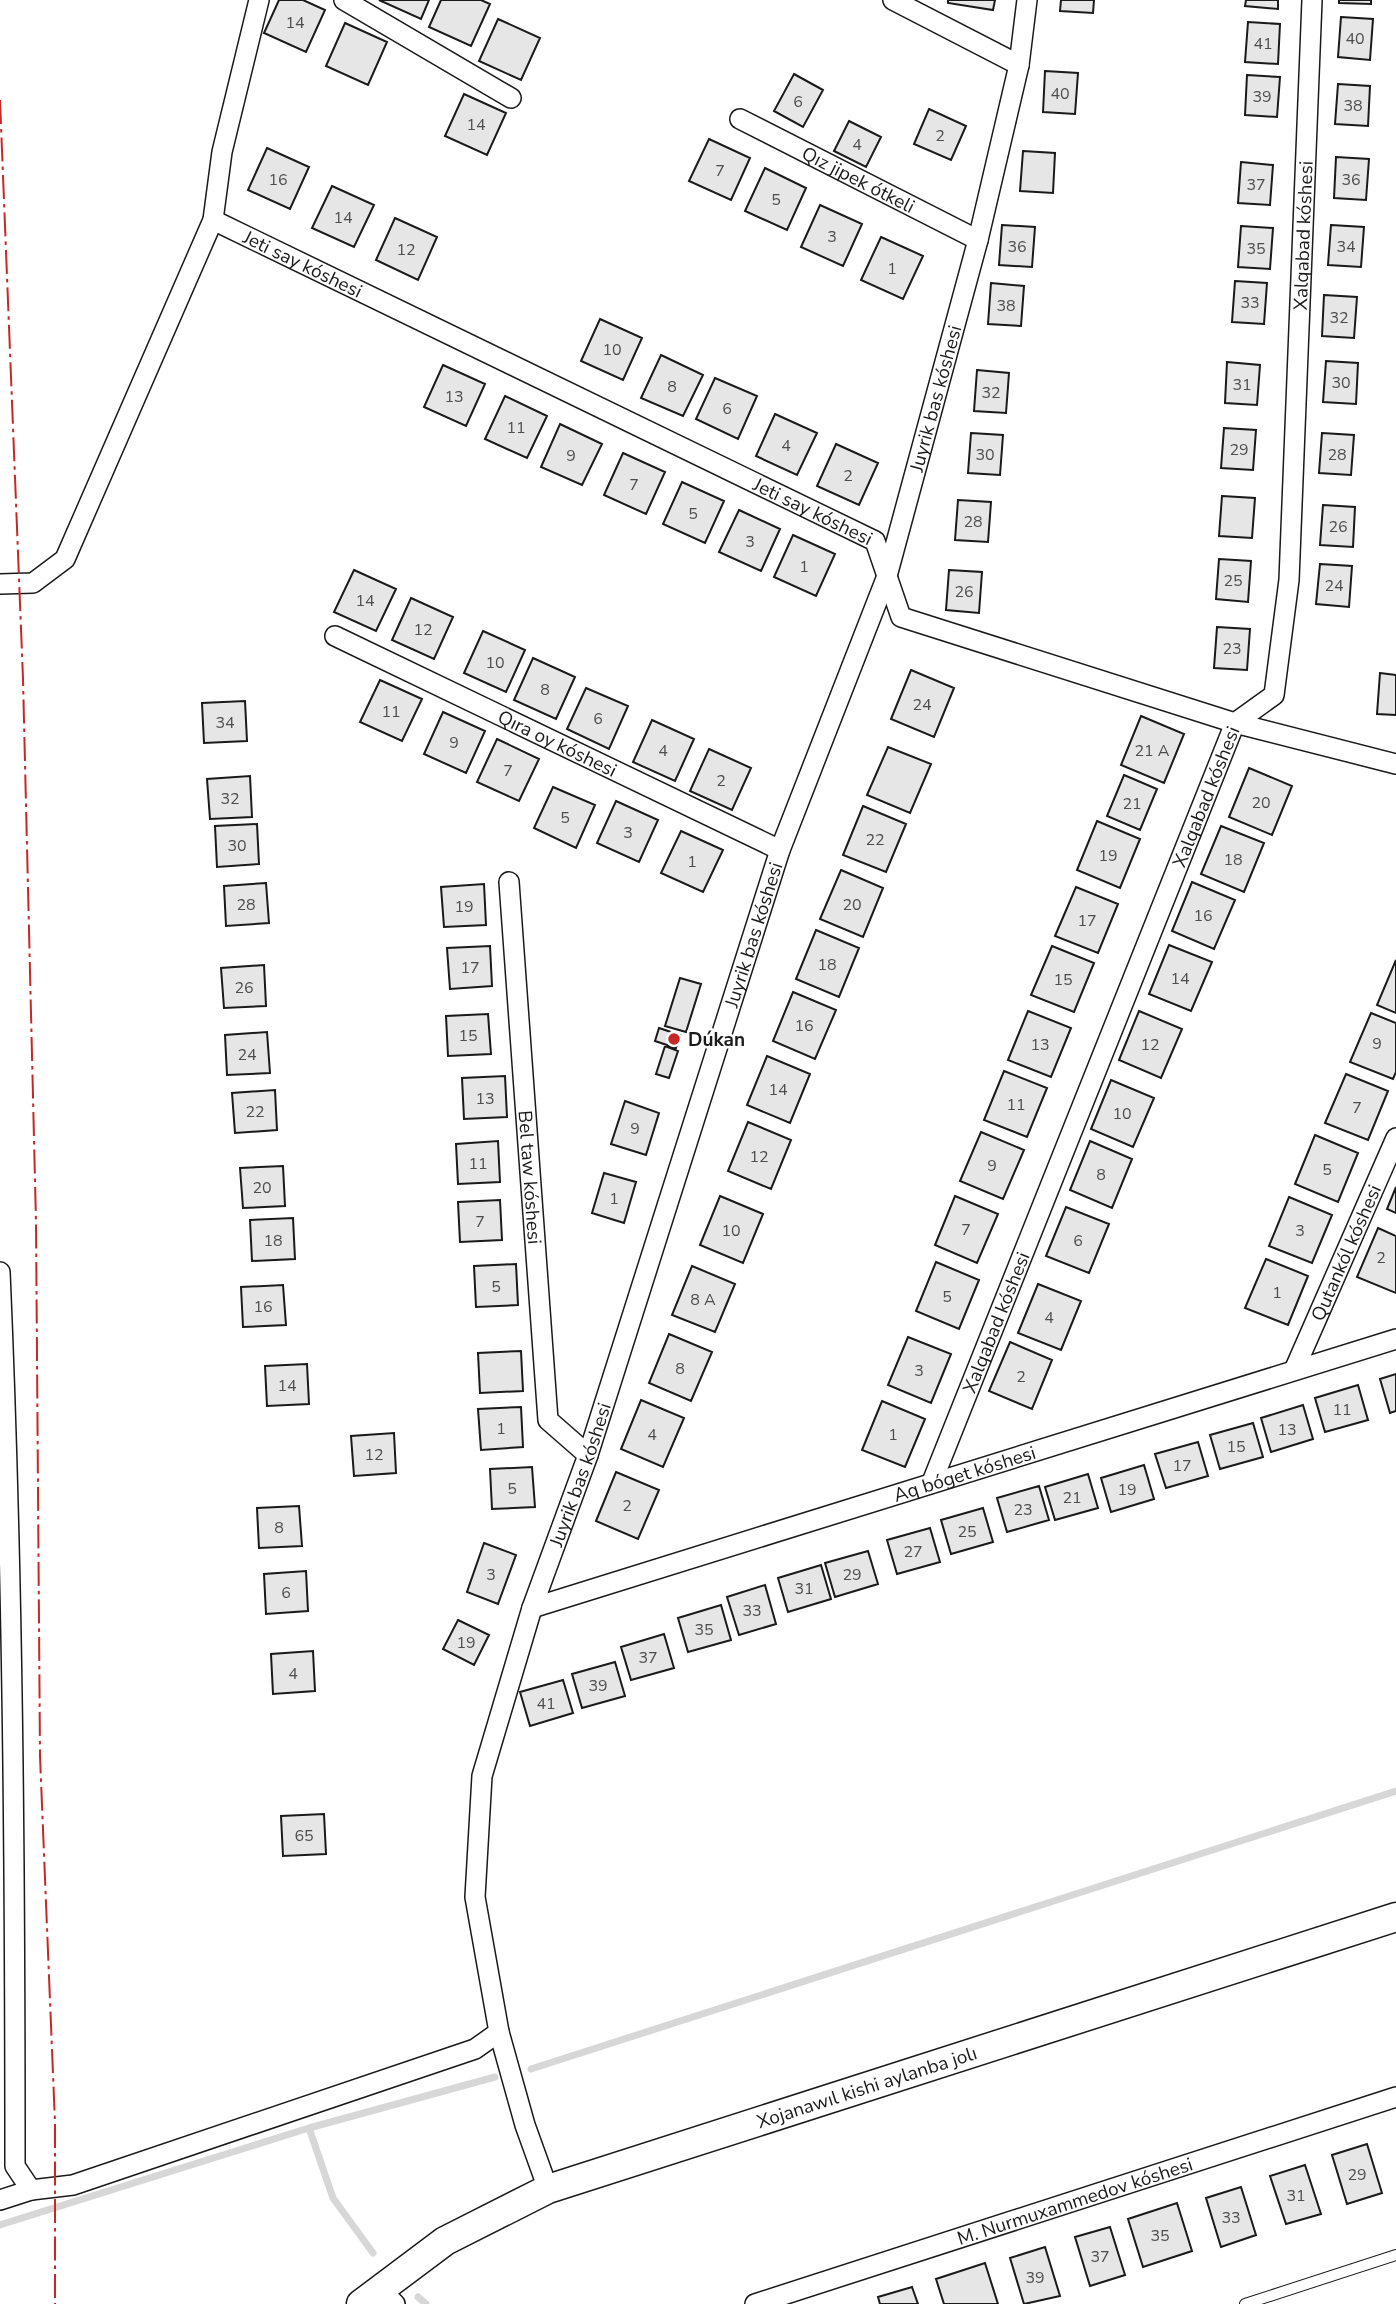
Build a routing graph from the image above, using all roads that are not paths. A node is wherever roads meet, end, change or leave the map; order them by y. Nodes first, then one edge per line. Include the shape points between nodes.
1 (259, 0) edge
2 (344, 0) edge
3 (893, 0) edge
4 (1027, 0) edge
5 (1312, 0) edge
6 (1019, 65) junction
7 (511, 97) dead end
8 (740, 119) dead end
9 (213, 220) junction
10 (978, 240) junction
11 (887, 576) junction
12 (0, 584) edge
13 (335, 636) dead end
14 (1235, 723) junction
15 (1396, 764) edge
16 (780, 850) junction
17 (509, 882) dead end
18 (1396, 1138) edge
19 (0, 1272) edge
20 (1396, 1339) edge
21 (1295, 1368) junction
22 (3, 1423) edge
23 (588, 1455) junction
24 (932, 1482) junction
25 (532, 1608) junction
26 (7, 1875) edge
27 (1396, 1917) edge
28 (499, 2032) junction
29 (1396, 2097) edge
30 (548, 2189) junction
31 (31, 2190) junction
32 (0, 2200) edge
33 (1396, 2255) edge
34 (379, 2299) edge
35 (755, 2304) edge
36 (1245, 2304) edge

1 - 9 street via 222,152
2 - 7 street
3 - 6 street
4 - 6 street, Juyrik bas kóshesi
5 - 14 street, Xalqabad kóshesi via 1289,580 1274,695
6 - 10 street, Juyrik bas kóshesi
8 - 10 street, Qız jipek ótkeli
9 - 11 street, Jeti say kóshesi via 875,541
9 - 12 street via 65,559 33,583
10 - 11 street, Juyrik bas kóshesi
11 - 14 street, Jeti say kóshesi via 901,617
11 - 16 street, Juyrik bas kóshesi
13 - 16 street, Qıra oy kóshesi
14 - 15 street, Jeti say kóshesi
14 - 24 street, Xalqabad kóshesi
16 - 23 street, Juyrik bas kóshesi
17 - 23 street, Bel taw kóshesi via 548,1420
18 - 21 street, Qutankól kóshesi
19 - 22 street
20 - 21 street, Aq bóget kóshesi
21 - 24 street, Aq bóget kóshesi
22 - 26 street
23 - 25 street, Juyrik bas kóshesi
24 - 25 street, Aq bóget kóshesi
25 - 28 street, Juyrik bas kóshesi via 482,1776 475,1896
26 - 31 street via 15,2166
27 - 30 main road, Xojanawıl kishi aylanba jolı
28 - 30 street, Juyrik bas kóshesi via 524,2124
28 - 31 street via 475,2049 112,2172 73,2185
29 - 35 street, M. Nurmuxammedov kóshesi
30 - 34 main road, Xojanawıl kishi aylanba jolı via 445,2241
31 - 32 street
33 - 36 lane

